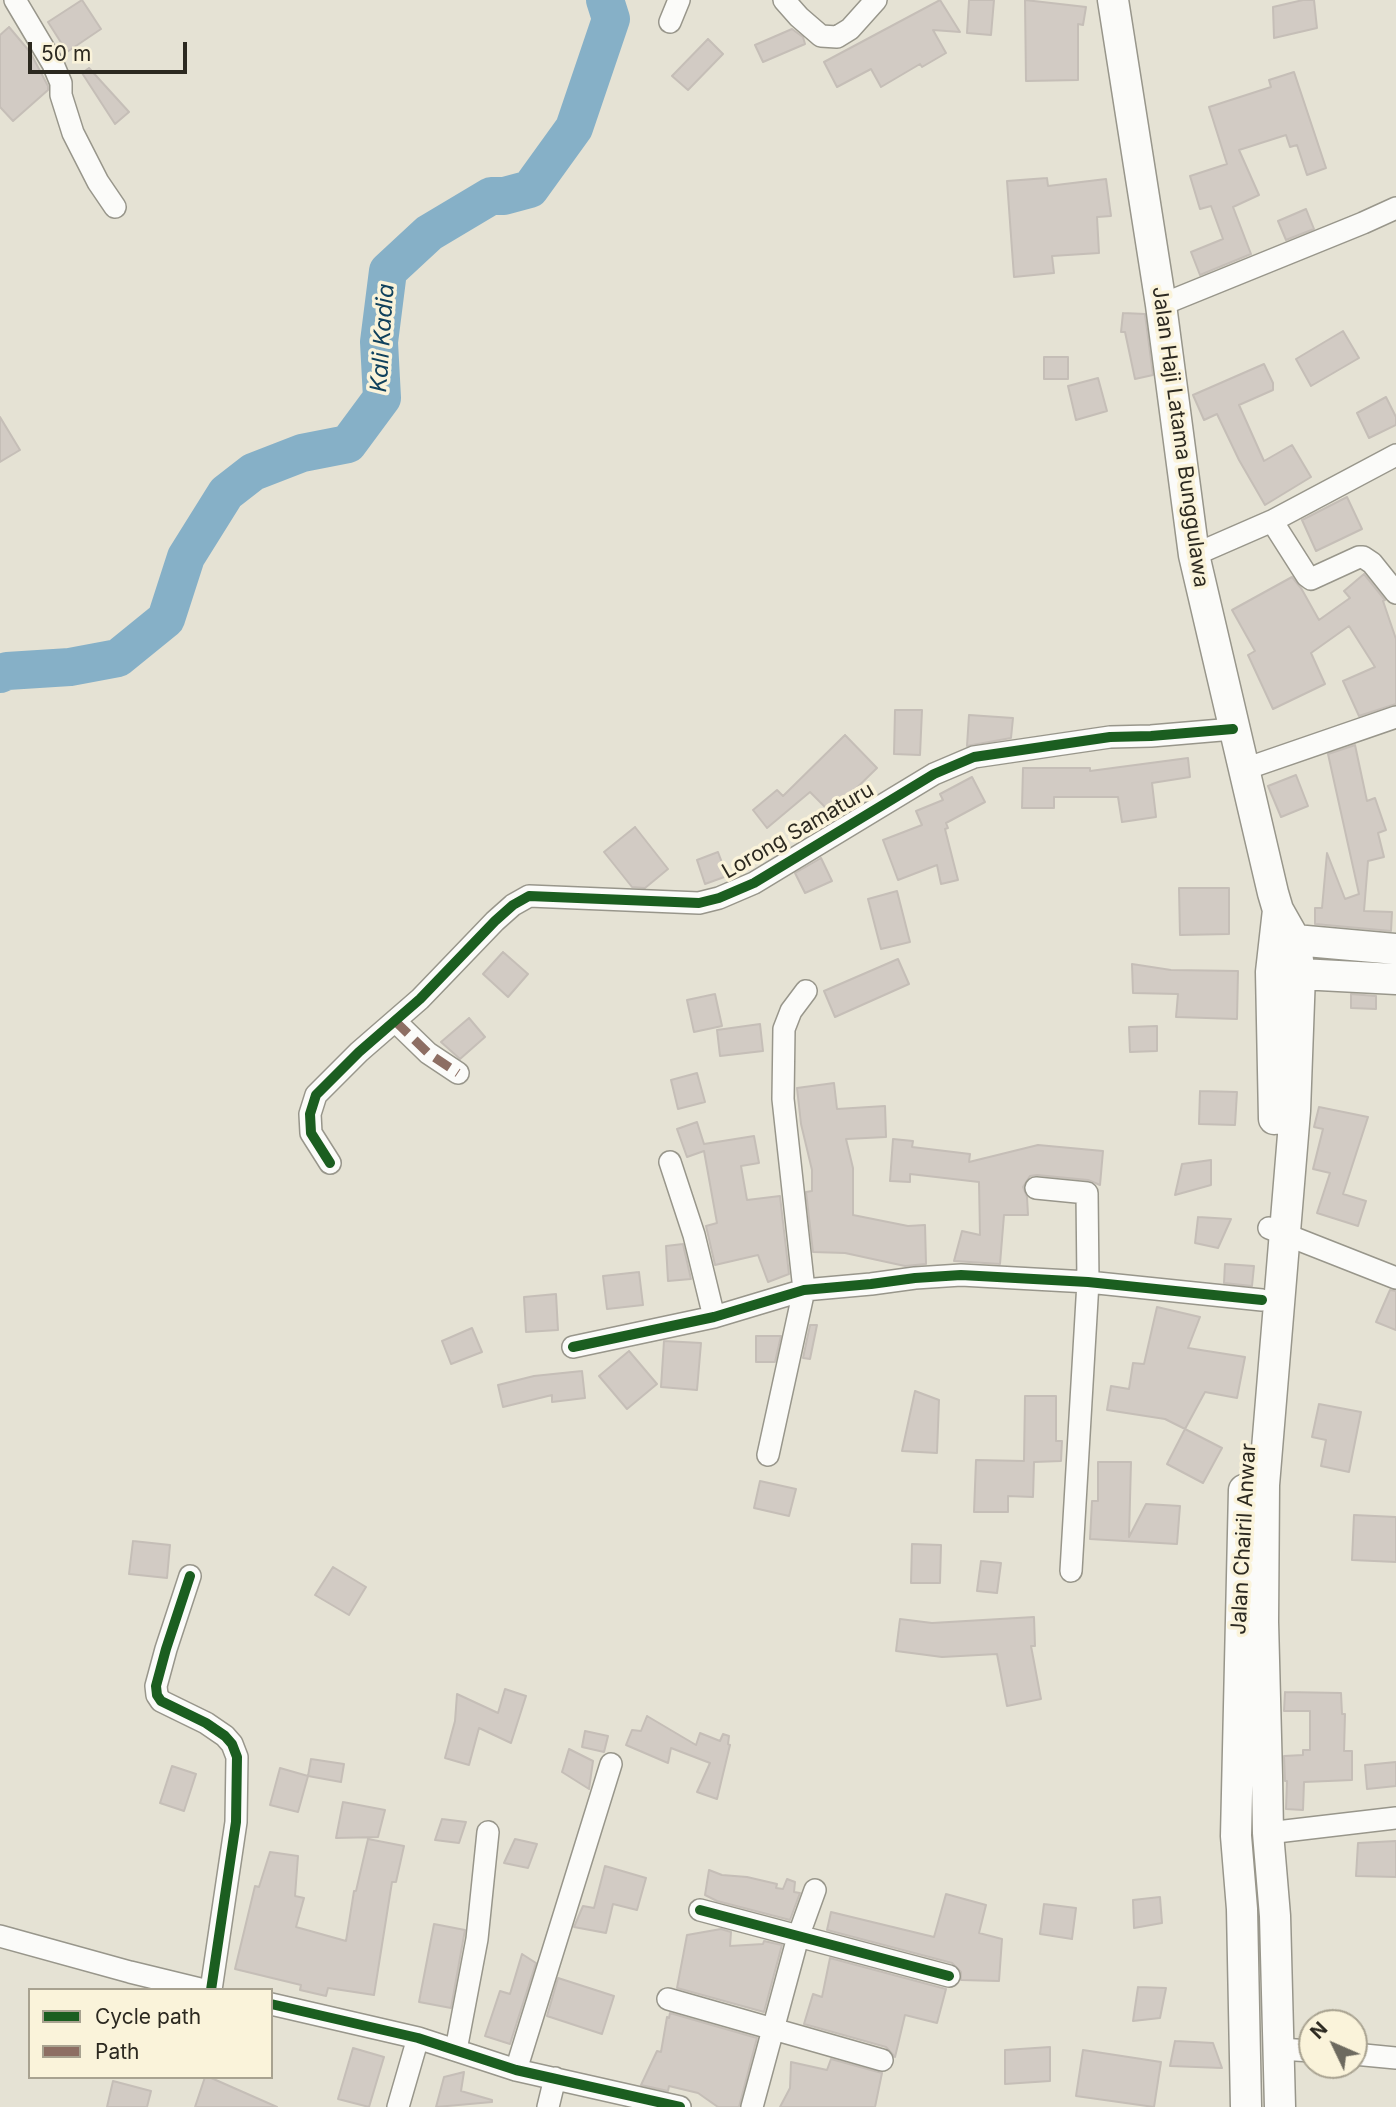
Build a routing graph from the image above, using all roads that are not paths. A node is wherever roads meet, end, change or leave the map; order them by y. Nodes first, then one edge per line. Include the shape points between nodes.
1 (16, 0) edge
2 (678, 0) edge
3 (784, 0) edge
4 (876, 0) edge
5 (1113, 0) edge
6 (670, 22) dead end
7 (115, 207) dead end
8 (1396, 208) edge
9 (1161, 305) junction
10 (1396, 454) edge
11 (1272, 521) junction
12 (1194, 555) junction
13 (1396, 593) edge
14 (1396, 717) edge
15 (1233, 729) junction
16 (1245, 769) junction
17 (1278, 910) joint
18 (1284, 941) junction
19 (1396, 949) edge
20 (1286, 973) junction
21 (1396, 979) edge
22 (806, 991) dead end
23 (395, 1021) junction
24 (458, 1073) dead end
25 (670, 1161) dead end
26 (330, 1163) dead end
27 (1036, 1188) dead end
28 (1276, 1231) junction
29 (1396, 1278) edge
30 (1088, 1282) junction
31 (804, 1290) junction
32 (1262, 1300) junction
33 (714, 1317) junction
34 (573, 1348) dead end
35 (768, 1455) dead end
36 (1071, 1571) dead end
37 (190, 1576) dead end
38 (611, 1764) dead end
39 (1396, 1818) edge
40 (488, 1832) dead end
41 (1268, 1833) junction
42 (815, 1890) dead end
43 (700, 1910) dead end
44 (0, 1936) edge
45 (799, 1937) junction
46 (948, 1976) dead end
47 (197, 1988) edge
48 (211, 1988) edge
49 (668, 1999) dead end
50 (273, 2004) edge
51 (772, 2028) junction
52 (418, 2038) junction
53 (1279, 2049) junction
54 (456, 2050) junction
55 (1298, 2050) edge
56 (1368, 2055) edge
57 (1396, 2058) edge
58 (882, 2060) dead end
59 (516, 2070) junction
60 (555, 2078) junction
61 (398, 2107) edge
62 (548, 2107) edge
63 (680, 2107) edge
64 (752, 2107) edge
65 (1246, 2107) edge
66 (1280, 2107) edge

1 - 7 street via 57,73 73,133
2 - 6 street
3 - 4 street via 821,36 837,37
5 - 9 main road, Jalan Haji Latama Bunggulawa
8 - 9 street
9 - 12 main road, Jalan Haji Latama Bunggulawa
10 - 11 street
11 - 12 street
11 - 13 street via 1311,579 1363,557
12 - 15 main road, Jalan Haji Latama Bunggulawa
14 - 16 street
15 - 16 main road, Jalan Haji Latama Bunggulawa
15 - 23 street, Lorong Samaturu via 1110,737 974,757 934,774 754,883 709,901 529,896 495,921
16 - 17 main road, Jalan Haji Latama Bunggulawa
17 - 18 main road, Jalan Chairil Anwar
18 - 19 main road
18 - 20 main road, Jalan Chairil Anwar
20 - 21 main road
20 - 28 main road, Jalan Chairil Anwar via 1295,1111
22 - 31 street via 784,1029 783,1099
23 - 24 street via 428,1053
23 - 26 street, Lorong Samaturu via 316,1095 311,1133
25 - 33 street
27 - 30 street via 1087,1193
28 - 29 street
28 - 32 main road, Jalan Chairil Anwar
28 - 41 main road, Jalan Chairil Anwar via 1264,1485
30 - 31 street via 961,1275
30 - 32 street
30 - 36 street
31 - 33 street
31 - 35 street
32 - 65 main road, Jalan Chairil Anwar via 1245,1474 1240,1620 1236,1836
33 - 34 street
37 - 48 street via 156,1686 161,1701 225,1736 237,1756 236,1822
38 - 59 street
39 - 41 street
40 - 54 street via 477,1939
41 - 53 main road, Jalan Chairil Anwar
42 - 45 street
43 - 45 street
44 - 47 street
45 - 46 street
45 - 51 street
49 - 51 street
50 - 52 street
51 - 58 street
51 - 64 street
52 - 54 street
52 - 61 street
53 - 55 street
53 - 66 main road, Jalan Chairil Anwar
54 - 59 street
56 - 57 street
59 - 60 street
60 - 62 street
60 - 63 street

